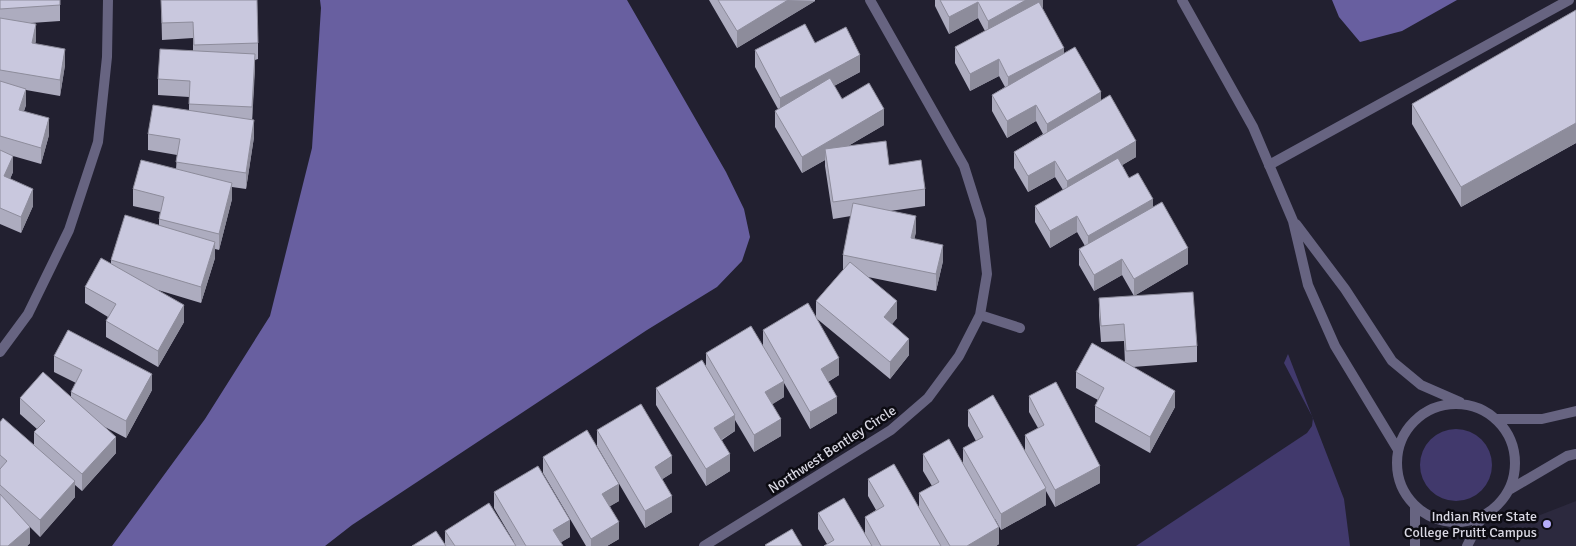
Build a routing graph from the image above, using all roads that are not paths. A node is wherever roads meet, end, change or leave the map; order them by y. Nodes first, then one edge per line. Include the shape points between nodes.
1 (108, 0) edge
2 (870, 0) edge
3 (1182, 0) edge
4 (1569, 0) edge
5 (1270, 165) junction
6 (1294, 221) junction
7 (980, 315) junction
8 (1020, 328) dead end
9 (0, 352) edge
10 (1462, 404) junction
11 (1576, 411) edge
12 (1497, 419) junction
13 (1398, 450) junction
14 (1576, 454) edge
15 (1510, 490) junction
16 (1414, 506) junction
17 (1482, 517) junction
18 (704, 546) edge
19 (1415, 546) edge
20 (1467, 546) edge

1 - 9 street via 107,58 98,142 69,230 28,314
2 - 7 street, Northwest Bentley Circle via 964,166 981,220 987,274
3 - 5 street via 1253,127
4 - 5 street
5 - 6 street
6 - 10 street via 1345,289 1392,361 1421,385
6 - 13 street via 1308,285 1335,346
7 - 8 street
7 - 18 street, Northwest Bentley Circle via 959,356 928,398 891,430
10 - 12 street via 1481,409
10 - 13 street via 1443,404 1425,412 1410,425
11 - 12 street via 1542,419
12 - 15 street via 1515,453 1515,472
13 - 16 street via 1399,483
14 - 15 street via 1567,456
15 - 17 street via 1498,506
16 - 17 street via 1442,521 1462,523
16 - 19 street
17 - 20 street

